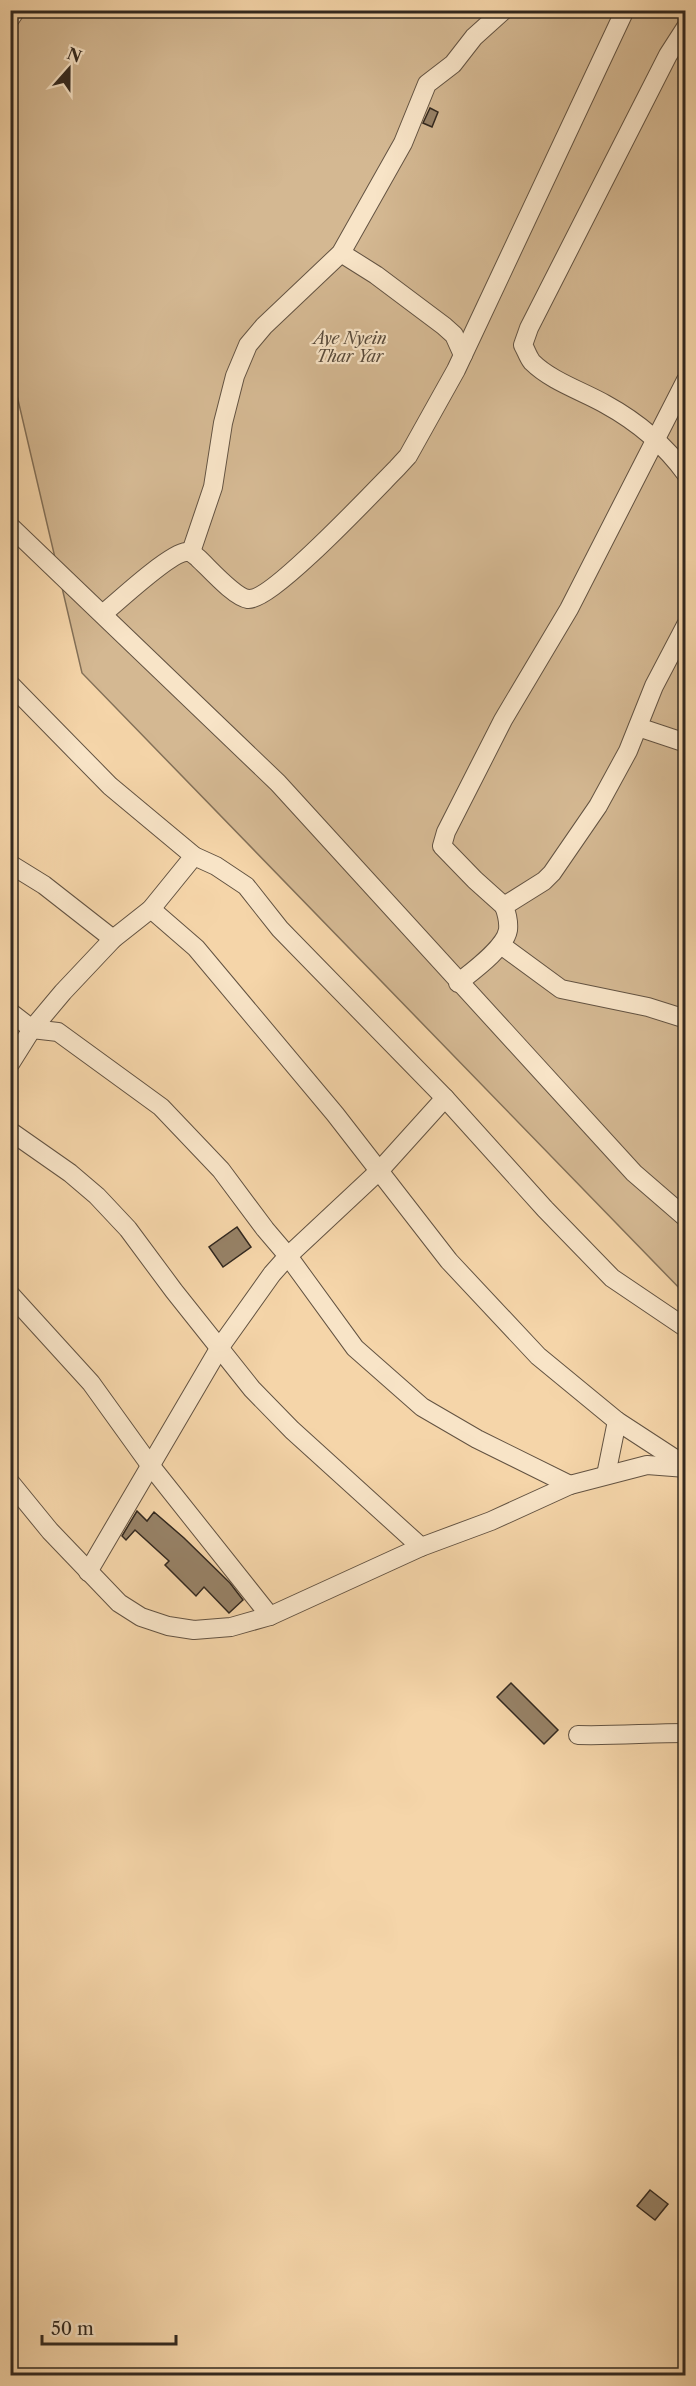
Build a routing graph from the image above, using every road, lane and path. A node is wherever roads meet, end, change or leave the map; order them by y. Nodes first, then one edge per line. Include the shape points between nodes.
1 (16, 10) edge
2 (504, 10) edge
3 (625, 10) edge
4 (10, 19) edge
5 (686, 27) edge
6 (341, 253) junction
7 (463, 355) junction
8 (686, 380) edge
9 (655, 439) junction
10 (686, 474) edge
11 (10, 526) edge
12 (191, 552) junction
13 (103, 615) junction
14 (685, 625) edge
15 (10, 684) edge
16 (638, 727) junction
17 (686, 743) edge
18 (194, 856) junction
19 (10, 864) edge
20 (504, 906) junction
21 (151, 909) junction
22 (113, 939) junction
23 (501, 945) junction
24 (459, 983) junction
25 (10, 1012) edge
26 (686, 1020) edge
27 (32, 1029) junction
28 (10, 1064) edge
29 (446, 1098) junction
30 (10, 1131) edge
31 (380, 1170) junction
32 (686, 1218) edge
33 (288, 1256) junction
34 (10, 1294) edge
35 (686, 1328) edge
36 (220, 1347) junction
37 (617, 1421) junction
38 (150, 1465) junction
39 (686, 1467) edge
40 (606, 1475) junction
41 (10, 1482) edge
42 (570, 1485) junction
43 (421, 1547) junction
44 (88, 1572) junction
45 (270, 1616) junction
46 (686, 1732) edge
47 (578, 1736) dead end

1 - 4 street
2 - 6 street via 474,37 453,64 427,84 403,143
3 - 7 street
5 - 9 street via 668,55 523,345 531,361 551,376 607,405
6 - 7 street via 444,326 454,335
6 - 12 street via 248,345 235,376 213,487
7 - 12 street via 408,456 315,551 261,595 250,599 239,596
8 - 9 street
9 - 10 street
9 - 20 street via 569,609 503,720 446,832 442,846
11 - 13 street
12 - 13 street via 176,555
13 - 24 street via 279,783
14 - 16 street
15 - 18 street via 110,786
16 - 17 street
16 - 20 street via 598,806 552,873
18 - 21 street
18 - 29 street via 246,886 280,929
19 - 22 street via 44,885
20 - 23 street via 508,932
21 - 22 street
21 - 31 street via 196,948
22 - 27 street
23 - 24 street
23 - 26 street via 561,989 648,1007
24 - 32 street via 634,1173
25 - 27 street
27 - 28 street
27 - 33 street via 58,1032 161,1107 221,1170
29 - 31 street
29 - 35 street via 612,1278
30 - 36 street via 97,1196 128,1229
31 - 33 street
31 - 37 street via 449,1261 538,1356
33 - 36 street
33 - 42 street via 355,1348 422,1407
34 - 38 street via 91,1383
36 - 38 street
36 - 43 street via 252,1389 292,1430
37 - 39 street
37 - 40 street
38 - 44 street
38 - 45 street
39 - 40 street via 647,1465
40 - 42 street
41 - 44 street
42 - 43 street
43 - 45 street
44 - 45 street via 119,1603 141,1617 168,1626 194,1630 231,1627
46 - 47 street

